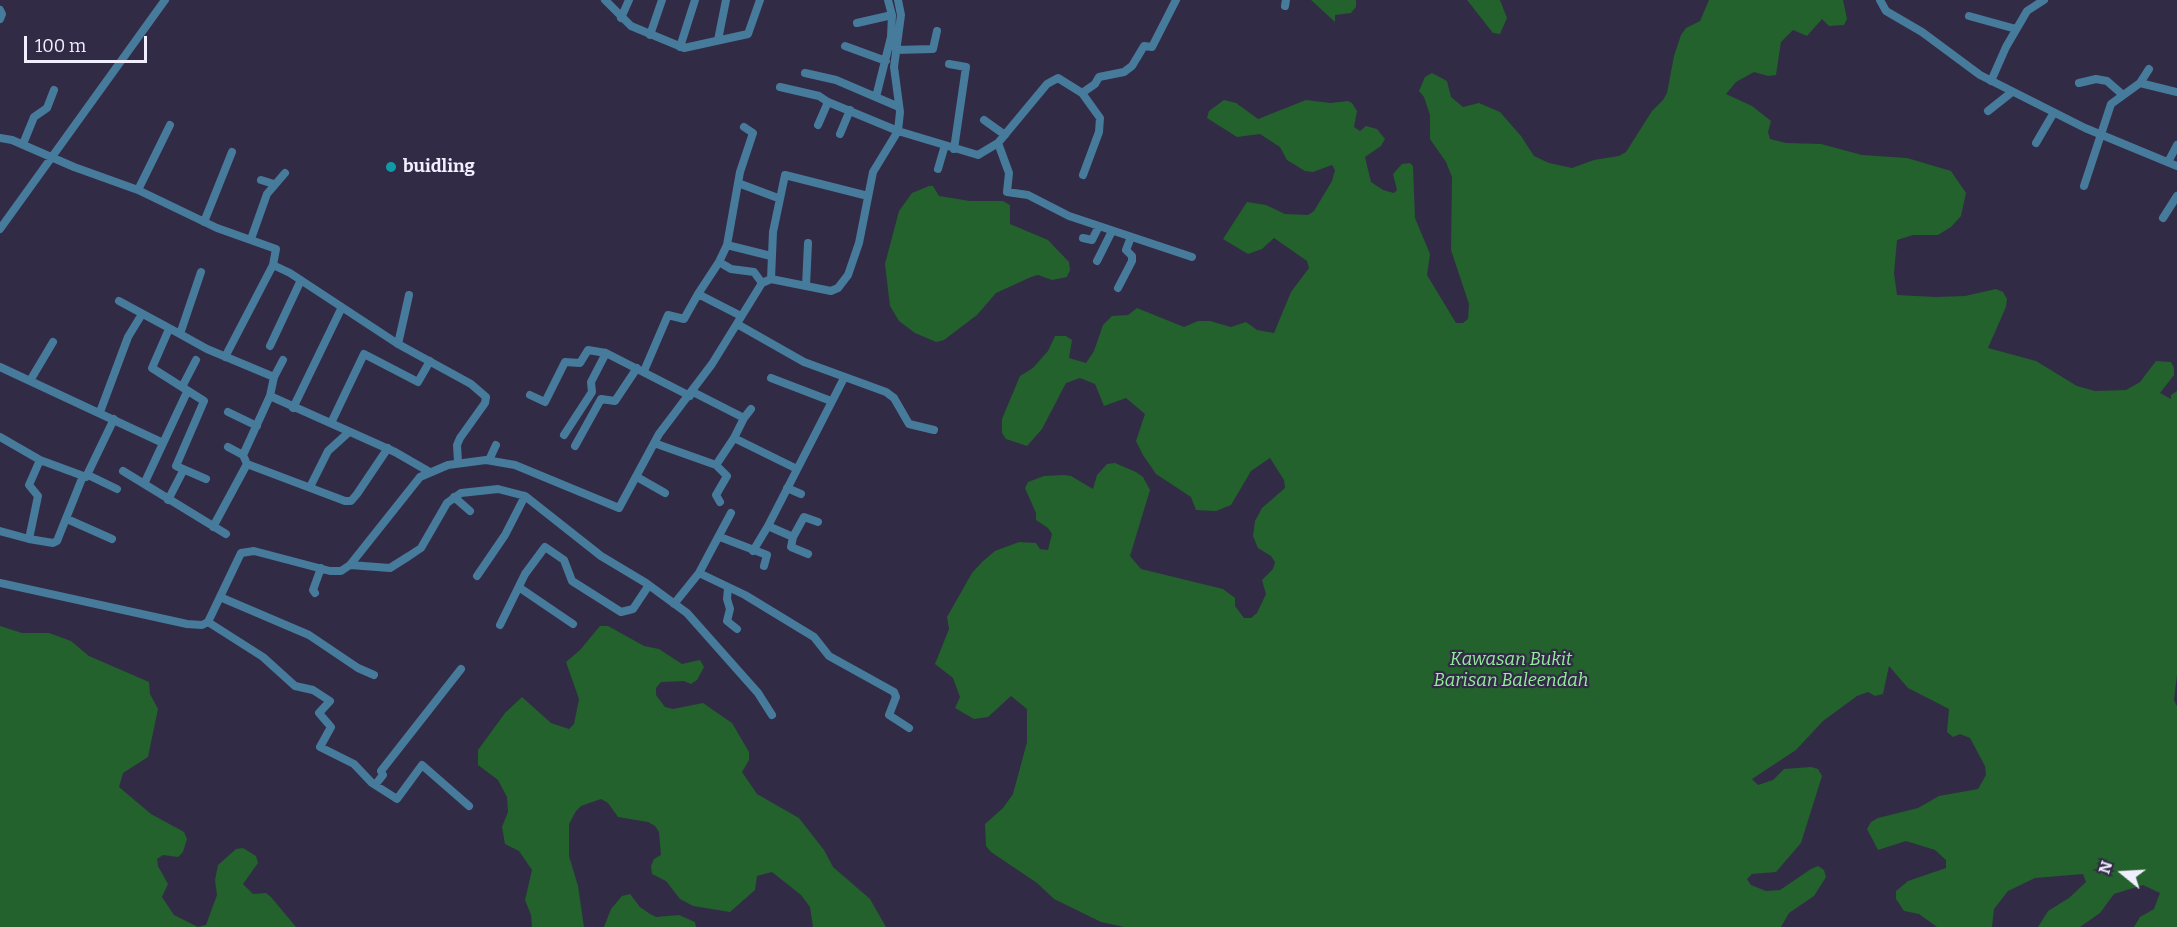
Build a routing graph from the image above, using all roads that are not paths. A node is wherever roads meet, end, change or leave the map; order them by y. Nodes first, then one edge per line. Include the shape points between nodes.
1 (165, 0) edge
2 (605, 0) edge
3 (628, 0) edge
4 (662, 0) edge
5 (695, 0) edge
6 (726, 0) edge
7 (760, 0) edge
8 (888, 0) edge
9 (898, 0) edge
10 (1176, 0) edge
11 (1880, 0) edge
12 (2044, 0) edge
13 (0, 10) edge
14 (892, 15) junction
15 (1969, 16) dead end
16 (621, 18) junction
17 (0, 19) edge
18 (857, 23) dead end
19 (2016, 29) junction
20 (937, 31) dead end
21 (650, 34) junction
22 (718, 40) junction
23 (845, 46) dead end
24 (680, 47) junction
25 (896, 50) junction
26 (886, 61) junction
27 (949, 64) dead end
28 (2149, 69) dead end
29 (805, 73) dead end
30 (1991, 81) junction
31 (2139, 82) junction
32 (2079, 83) dead end
33 (780, 87) dead end
34 (54, 90) dead end
35 (2012, 92) junction
36 (2177, 92) edge
37 (1082, 93) junction
38 (2123, 95) junction
39 (876, 97) junction
40 (828, 102) junction
41 (899, 107) junction
42 (850, 110) junction
43 (1988, 111) dead end
44 (2054, 114) junction
45 (984, 120) dead end
46 (170, 124) dead end
47 (818, 125) dead end
48 (744, 127) dead end
49 (898, 131) junction
50 (840, 134) dead end
51 (1005, 135) junction
52 (2103, 135) junction
53 (0, 138) edge
54 (998, 143) junction
55 (2036, 143) dead end
56 (23, 144) junction
57 (945, 145) junction
58 (2177, 145) edge
59 (954, 149) junction
60 (232, 152) dead end
61 (51, 157) junction
62 (2168, 162) junction
63 (2177, 166) edge
64 (938, 169) dead end
65 (285, 173) dead end
66 (1083, 175) dead end
67 (261, 180) dead end
68 (738, 183) junction
69 (274, 184) junction
70 (2084, 186) dead end
71 (138, 190) junction
72 (868, 196) junction
73 (778, 198) junction
74 (2176, 201) edge
75 (2163, 218) dead end
76 (204, 222) junction
77 (1099, 226) junction
78 (0, 229) edge
79 (1112, 231) junction
80 (1131, 237) junction
81 (1083, 238) dead end
82 (251, 239) junction
83 (808, 243) dead end
84 (727, 245) junction
85 (771, 256) junction
86 (1192, 257) dead end
87 (1097, 261) dead end
88 (719, 262) junction
89 (273, 266) junction
90 (201, 272) dead end
91 (301, 280) junction
92 (766, 281) junction
93 (806, 286) junction
94 (1119, 288) dead end
95 (698, 294) junction
96 (409, 295) dead end
97 (119, 301) dead end
98 (342, 307) junction
99 (142, 314) junction
100 (739, 320) junction
101 (169, 329) junction
102 (180, 334) junction
103 (53, 342) dead end
104 (398, 344) junction
105 (270, 346) dead end
106 (606, 353) junction
107 (225, 357) junction
108 (196, 360) dead end
109 (283, 360) dead end
110 (430, 361) junction
111 (0, 367) edge
112 (641, 369) junction
113 (274, 378) junction
114 (771, 378) dead end
115 (844, 378) junction
116 (31, 379) junction
117 (184, 390) junction
118 (691, 394) junction
119 (530, 395) dead end
120 (270, 396) junction
121 (831, 401) junction
122 (293, 408) junction
123 (751, 409) dead end
124 (100, 412) junction
125 (228, 412) dead end
126 (744, 418) junction
127 (114, 419) junction
128 (331, 423) junction
129 (257, 426) junction
130 (934, 430) dead end
131 (350, 432) junction
132 (564, 435) dead end
133 (0, 437) edge
134 (734, 438) junction
135 (654, 442) junction
136 (163, 443) junction
137 (496, 445) dead end
138 (575, 446) dead end
139 (228, 447) dead end
140 (387, 448) junction
141 (40, 460) junction
142 (245, 460) junction
143 (489, 460) junction
144 (458, 462) junction
145 (716, 465) junction
146 (796, 469) junction
147 (123, 471) dead end
148 (183, 471) junction
149 (428, 471) junction
150 (86, 476) junction
151 (637, 477) junction
152 (206, 480) dead end
153 (144, 484) junction
154 (310, 487) junction
155 (788, 488) junction
156 (117, 489) dead end
157 (665, 493) dead end
158 (801, 494) dead end
159 (454, 496) junction
160 (525, 496) junction
161 (168, 500) junction
162 (720, 502) dead end
163 (470, 511) dead end
164 (730, 513) dead end
165 (67, 519) junction
166 (818, 522) dead end
167 (768, 526) junction
168 (213, 527) junction
169 (0, 531) edge
170 (226, 534) dead end
171 (720, 537) junction
172 (793, 537) junction
173 (29, 539) junction
174 (112, 539) dead end
175 (753, 551) junction
176 (808, 554) dead end
177 (350, 565) junction
178 (764, 566) dead end
179 (321, 568) junction
180 (699, 573) junction
181 (477, 576) dead end
182 (0, 583) edge
183 (649, 585) junction
184 (520, 588) junction
185 (728, 588) junction
186 (315, 593) dead end
187 (220, 597) junction
188 (674, 604) junction
189 (208, 622) junction
190 (573, 624) dead end
191 (500, 626) dead end
192 (737, 629) dead end
193 (461, 669) dead end
194 (374, 675) dead end
195 (772, 715) dead end
196 (909, 728) dead end
197 (375, 785) junction
198 (469, 806) dead end

1 - 61 street
2 - 16 street
3 - 16 street
4 - 21 street
5 - 24 street
6 - 22 street
7 - 22 street via 748,34
8 - 14 street
9 - 25 street via 901,11
10 - 37 street via 1152,47 1144,46 1124,72 1099,77
11 - 30 street via 1887,12
12 - 19 street via 2027,10
13 - 17 street
14 - 18 street
14 - 26 street
15 - 19 street
16 - 21 street
19 - 30 street
20 - 25 street via 933,49
21 - 24 street
22 - 24 street
23 - 26 street
25 - 41 street via 894,73
26 - 39 street
27 - 59 street via 966,67
28 - 31 street
29 - 39 street via 821,75
30 - 35 street
31 - 36 street
31 - 38 street
32 - 38 street via 2107,81
33 - 40 street via 819,96
34 - 56 street via 47,108 34,117
35 - 43 street
35 - 44 street
37 - 51 street via 1058,78 1052,80
37 - 66 street via 1100,120 1100,132
38 - 52 street via 2109,107
39 - 41 street
40 - 42 street
40 - 47 street
41 - 49 street
42 - 49 street
42 - 50 street
44 - 52 street
44 - 55 street
45 - 51 street
46 - 71 street
48 - 68 street via 753,133
49 - 57 street
49 - 72 street via 874,168
51 - 54 street
52 - 62 street
52 - 70 street
53 - 56 street
54 - 59 street via 978,155
54 - 77 street via 1008,173 1007,192 1028,195
56 - 61 street
57 - 59 street
57 - 64 street
58 - 62 street
60 - 76 street
61 - 71 street
61 - 78 street
62 - 63 street
65 - 69 street
67 - 69 street
68 - 73 street
68 - 84 street
69 - 82 street
71 - 76 street
72 - 73 street via 785,175
72 - 93 street via 848,275 831,291
73 - 85 street
74 - 75 street
76 - 82 street
77 - 79 street
77 - 81 street via 1092,240
79 - 80 street
79 - 87 street
80 - 86 street
80 - 94 street via 1126,250 1132,261
82 - 89 street via 276,249
83 - 93 street
84 - 85 street
84 - 88 street
85 - 92 street
88 - 92 street via 731,269 754,272
88 - 95 street
89 - 91 street
89 - 107 street
90 - 102 street
91 - 98 street
91 - 105 street
92 - 93 street
92 - 100 street
95 - 100 street
95 - 112 street via 684,319 668,315
96 - 104 street
97 - 99 street
98 - 104 street
98 - 122 street
99 - 101 street
99 - 124 street via 128,337
100 - 115 street via 804,362
100 - 118 street
101 - 102 street
101 - 117 street via 152,368
102 - 107 street
103 - 116 street
104 - 110 street
106 - 112 street
106 - 119 street via 588,350 580,363 565,362 545,402
106 - 132 street via 591,382 592,392
107 - 113 street
108 - 117 street
109 - 113 street
110 - 128 street via 417,382 364,354
110 - 144 street via 471,384 486,398 460,438
111 - 116 street
112 - 118 street
112 - 138 street via 615,401 601,399
113 - 120 street
114 - 121 street
115 - 121 street
115 - 130 street via 886,392 909,424
116 - 124 street
117 - 136 street
117 - 148 street via 204,402 177,465
118 - 126 street
118 - 135 street
120 - 122 street
120 - 129 street
121 - 146 street
122 - 128 street
123 - 126 street
124 - 127 street
125 - 129 street
126 - 134 street
127 - 136 street
127 - 150 street
128 - 131 street
129 - 142 street
131 - 140 street
131 - 154 street via 324,456
133 - 141 street
134 - 145 street
134 - 146 street
135 - 145 street
135 - 151 street
136 - 153 street
137 - 143 street
139 - 142 street
140 - 149 street
140 - 154 street via 351,501
141 - 150 street
141 - 173 street via 30,485 38,496
142 - 154 street
142 - 168 street
143 - 144 street
143 - 151 street via 514,465 619,508
144 - 149 street
145 - 162 street via 727,476 716,495
146 - 155 street
147 - 153 street
148 - 152 street
148 - 161 street
149 - 177 street
150 - 156 street
150 - 165 street
151 - 157 street
153 - 161 street
155 - 158 street
155 - 167 street
159 - 160 street via 485,489
159 - 163 street
159 - 177 street via 421,548 410,556 390,568
160 - 181 street via 505,536
160 - 183 street via 601,556
161 - 168 street
164 - 171 street
165 - 173 street via 56,542
165 - 174 street
166 - 172 street via 804,517
167 - 172 street
167 - 175 street
168 - 170 street
169 - 173 street
171 - 175 street
171 - 180 street
172 - 176 street via 791,548
175 - 178 street via 767,555
177 - 179 street via 341,571
179 - 186 street
179 - 187 street via 248,550 237,558
180 - 185 street
180 - 188 street
182 - 189 street via 187,624
183 - 184 street via 633,609 621,612 572,581 567,565 546,547
183 - 188 street
184 - 190 street
184 - 191 street
185 - 192 street via 727,621
185 - 196 street via 800,628 814,637 829,656 894,692 896,697 889,715
187 - 189 street
187 - 194 street via 309,635 358,669
188 - 195 street via 717,646
189 - 197 street via 263,657 295,686 313,690 330,701 319,713 331,727 320,747 354,764
193 - 197 street via 381,771 383,775
197 - 198 street via 397,799 422,765

